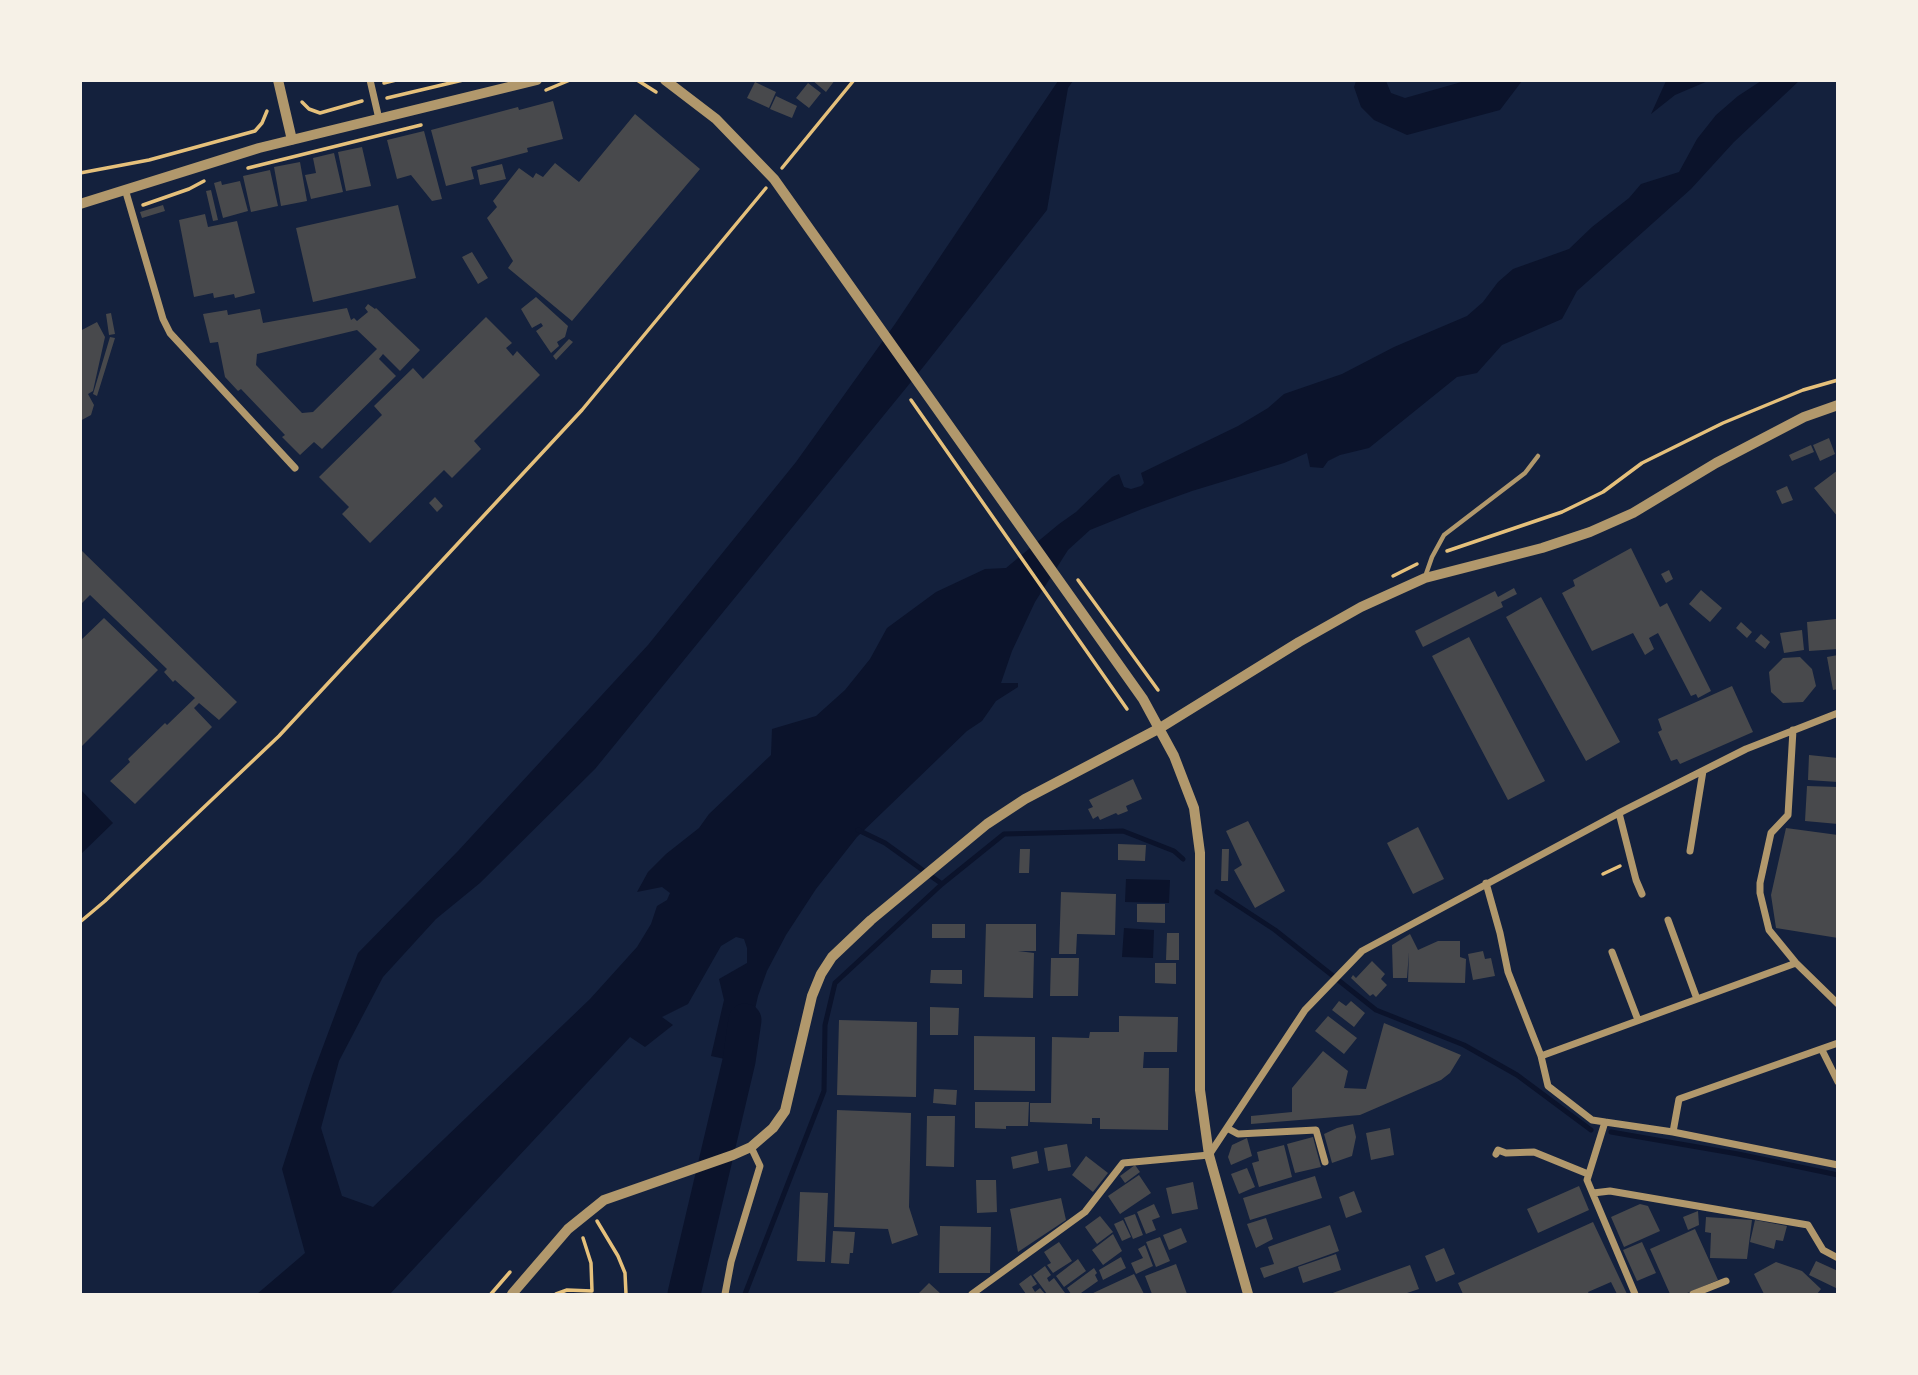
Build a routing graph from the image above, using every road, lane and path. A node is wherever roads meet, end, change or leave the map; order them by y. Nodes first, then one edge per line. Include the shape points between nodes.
1 (278, 80) edge
2 (370, 80) edge
3 (537, 80) edge
4 (570, 80) edge
5 (636, 80) edge
6 (665, 80) edge
7 (854, 80) edge
8 (535, 94) dead end
9 (666, 98) dead end
10 (267, 111) dead end
11 (379, 119) junction
12 (433, 122) dead end
13 (292, 140) junction
14 (237, 170) dead end
15 (80, 173) edge
16 (212, 177) dead end
17 (774, 179) junction
18 (757, 180) dead end
19 (125, 190) junction
20 (765, 190) junction
21 (80, 204) edge
22 (138, 206) dead end
23 (1838, 380) edge
24 (905, 390) dead end
25 (1838, 405) edge
26 (1538, 456) dead end
27 (295, 468) dead end
28 (1432, 557) junction
29 (1389, 578) dead end
30 (1425, 578) junction
31 (1127, 709) dead end
32 (1838, 713) edge
33 (1160, 728) junction
34 (1793, 730) junction
35 (1703, 771) junction
36 (1619, 813) junction
37 (1690, 851) dead end
38 (1631, 860) junction
39 (1603, 874) dead end
40 (1486, 883) junction
41 (1642, 894) dead end
42 (1668, 920) dead end
43 (80, 922) edge
44 (1612, 951) dead end
45 (1796, 963) junction
46 (1697, 999) junction
47 (1838, 1004) edge
48 (1639, 1020) junction
49 (1838, 1044) edge
50 (1822, 1050) junction
51 (1541, 1056) junction
52 (1838, 1082) edge
53 (1605, 1122) junction
54 (1227, 1128) junction
55 (1673, 1132) junction
56 (751, 1147) junction
57 (1496, 1154) dead end
58 (1209, 1155) junction
59 (1325, 1162) dead end
60 (1838, 1165) edge
61 (1588, 1174) junction
62 (1593, 1193) junction
63 (588, 1212) junction
64 (583, 1238) dead end
65 (1838, 1258) edge
66 (1726, 1281) dead end
67 (594, 1293) edge
68 (512, 1294) edge
69 (556, 1294) edge
70 (626, 1294) edge
71 (725, 1294) edge
72 (972, 1294) edge
73 (1248, 1294) edge
74 (1635, 1294) edge
75 (1693, 1294) edge

1 - 13 street
2 - 11 street
3 - 11 street
4 - 8 path
5 - 9 path
6 - 17 street via 716,119
7 - 17 path
10 - 15 path via 255,131
11 - 13 street
12 - 14 path
13 - 19 street
16 - 22 path
17 - 20 path
17 - 33 street
18 - 20 path
19 - 21 street
19 - 27 street via 170,333
20 - 43 path via 582,410 279,736
23 - 28 path via 1723,423 1642,463 1603,492 1562,512
24 - 31 path
25 - 30 street via 1804,417 1601,527 1542,548
26 - 28 lane via 1525,473 1444,535
28 - 29 path
28 - 30 lane
30 - 33 street via 1298,642
32 - 34 street
33 - 56 street via 987,824 832,957 812,996 785,1111 774,1128
33 - 58 street via 1187,786 1199,833 1200,1090
34 - 35 street
34 - 45 street via 1788,815 1771,833 1760,883 1769,930
35 - 36 street
35 - 37 street
36 - 38 street
36 - 40 street
38 - 39 path
38 - 41 street
40 - 51 street via 1508,972
40 - 54 street via 1362,951 1305,1010
42 - 46 street
44 - 48 street
45 - 46 street
45 - 47 street
46 - 48 street
48 - 51 street
49 - 50 street
50 - 52 street
50 - 55 street via 1679,1099
51 - 53 street via 1548,1086 1592,1120
53 - 55 street
53 - 61 street
54 - 58 street
54 - 59 street via 1238,1134 1316,1130
55 - 60 street
56 - 63 street via 604,1200
56 - 71 street via 760,1166
57 - 61 street via 1498,1150 1534,1152
58 - 72 street via 1123,1163 1085,1212
58 - 73 street
61 - 62 street
62 - 65 street via 1610,1191 1808,1225 1823,1250
62 - 74 street
63 - 68 street
63 - 70 path via 618,1256
64 - 67 path
66 - 75 street
67 - 69 path via 567,1290

